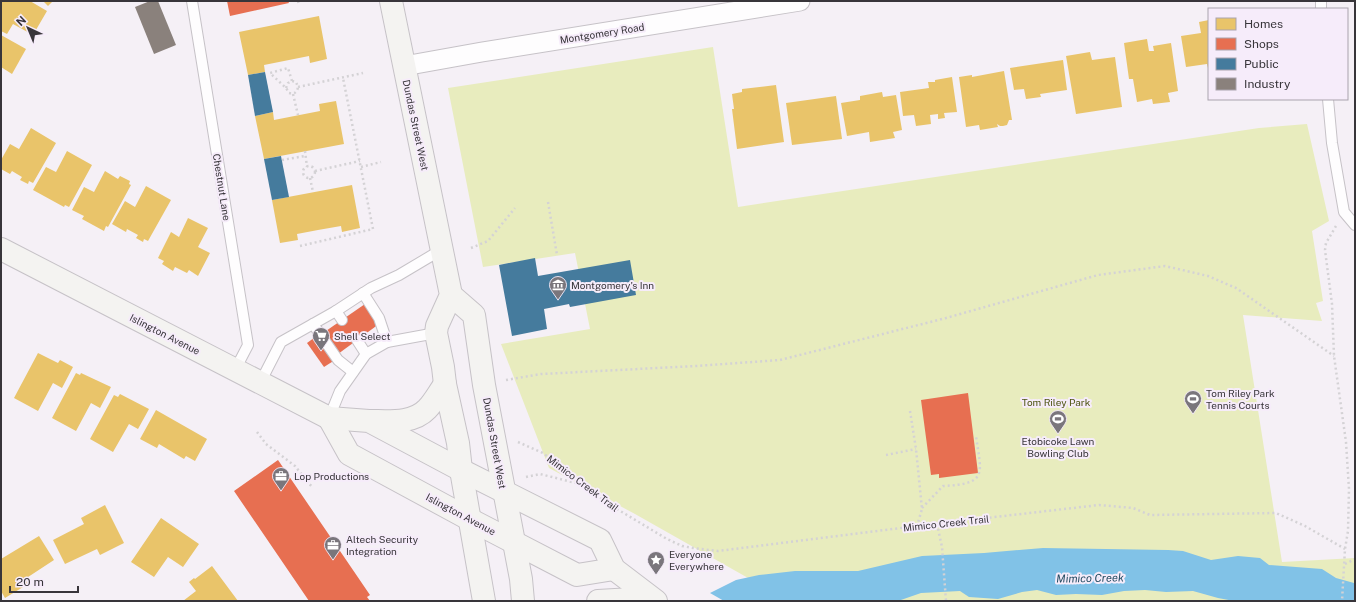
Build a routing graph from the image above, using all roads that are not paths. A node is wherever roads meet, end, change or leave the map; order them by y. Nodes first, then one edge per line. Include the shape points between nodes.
1 (192, 1) edge
2 (391, 1) edge
3 (797, 1) edge
4 (404, 66) junction
5 (1328, 100) edge
6 (1355, 225) edge
7 (1, 249) edge
8 (441, 250) junction
9 (363, 293) junction
10 (450, 295) junction
11 (336, 311) junction
12 (342, 320) dead end
13 (312, 324) junction
14 (436, 333) junction
15 (357, 340) dead end
16 (387, 342) junction
17 (366, 354) junction
18 (235, 370) junction
19 (353, 372) junction
20 (260, 383) junction
21 (445, 384) junction
22 (329, 418) junction
23 (369, 421) junction
24 (461, 470) junction
25 (503, 491) junction
26 (469, 519) junction
27 (514, 542) junction
28 (614, 569) junction
29 (653, 599) edge
30 (484, 601) edge
31 (523, 601) edge
32 (598, 601) edge

1 - 18 lane, Chestnut Lane via 248,345
2 - 4 main road, Dundas Street West
3 - 4 street, Montgomery Road
4 - 8 main road, Dundas Street West
5 - 6 lane via 1332,143 1344,212
7 - 18 main road, Islington Avenue
8 - 9 lane
8 - 10 main road, Dundas Street West
9 - 11 lane
9 - 16 lane via 379,318
10 - 14 main road
10 - 25 main road, Dundas Street West via 474,315
11 - 12 lane
11 - 13 lane
13 - 19 lane via 338,360
13 - 20 lane via 281,342
14 - 16 lane
14 - 21 main road
15 - 17 lane
16 - 17 lane
17 - 19 lane
18 - 20 main road, Islington Avenue
19 - 22 lane via 340,391
20 - 22 main road, Islington Avenue
21 - 23 main road via 427,410 418,416 403,420
21 - 24 main road
22 - 23 main road, Islington Avenue
22 - 26 main road, Islington Avenue via 349,454
23 - 24 main road, Islington Avenue
24 - 25 main road, Islington Avenue
24 - 26 main road
25 - 27 main road, Dundas Street West
25 - 28 main road, Islington Avenue via 600,540
26 - 27 main road, Islington Avenue
26 - 30 main road
27 - 28 main road, Islington Avenue via 577,575
27 - 31 main road, Dundas Street West
28 - 29 main road, Islington Avenue
29 - 32 main road

